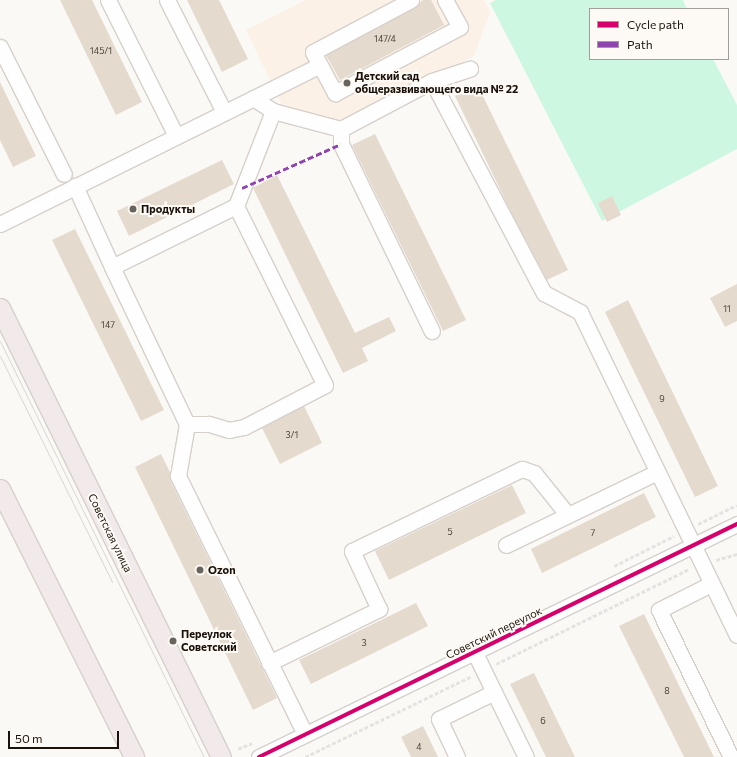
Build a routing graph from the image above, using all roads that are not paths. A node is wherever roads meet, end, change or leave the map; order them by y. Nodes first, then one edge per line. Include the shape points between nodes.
1 (108, 0) edge
2 (167, 0) edge
3 (411, 0) edge
4 (445, 0) edge
5 (0, 47) edge
6 (320, 65) junction
7 (470, 69) dead end
8 (432, 81) junction
9 (253, 98) junction
10 (273, 111) junction
11 (224, 112) junction
12 (341, 129) junction
13 (176, 136) junction
14 (64, 174) dead end
15 (75, 186) junction
16 (236, 206) junction
17 (0, 224) edge
18 (112, 267) junction
19 (0, 308) edge
20 (432, 331) dead end
21 (187, 424) junction
22 (657, 472) junction
23 (0, 489) edge
24 (567, 514) junction
25 (737, 524) edge
26 (506, 545) dead end
27 (692, 545) junction
28 (711, 584) junction
29 (737, 635) edge
30 (475, 653) junction
31 (269, 663) junction
32 (494, 692) junction
33 (305, 734) junction
34 (134, 757) edge
35 (221, 757) edge
36 (259, 757) edge
37 (458, 757) edge
38 (526, 757) edge
39 (731, 757) edge

1 - 13 street
2 - 11 street
3 - 6 street via 313,52
4 - 6 street via 460,27 335,93
5 - 14 street
6 - 9 street
7 - 8 street
8 - 12 street
8 - 22 street via 544,293 580,312
9 - 10 street
9 - 11 street
10 - 12 street
10 - 16 street
11 - 13 street
12 - 20 street via 341,144
13 - 15 street
15 - 17 street
15 - 18 street
16 - 18 street
16 - 21 street via 325,385 244,427 229,430 209,424
18 - 21 street
19 - 35 main road, Советская улица
21 - 31 street via 178,476
22 - 24 street
22 - 27 street
23 - 34 main road
24 - 26 street
24 - 31 street via 534,473 522,469 352,551 379,610
25 - 27 street, Советский переулок
27 - 28 street
27 - 30 street, Советский переулок
28 - 29 street
28 - 39 street via 659,610
30 - 32 street
30 - 33 street, Советский переулок
31 - 33 street
32 - 37 street via 439,719
32 - 38 street
33 - 36 street, Советский переулок

